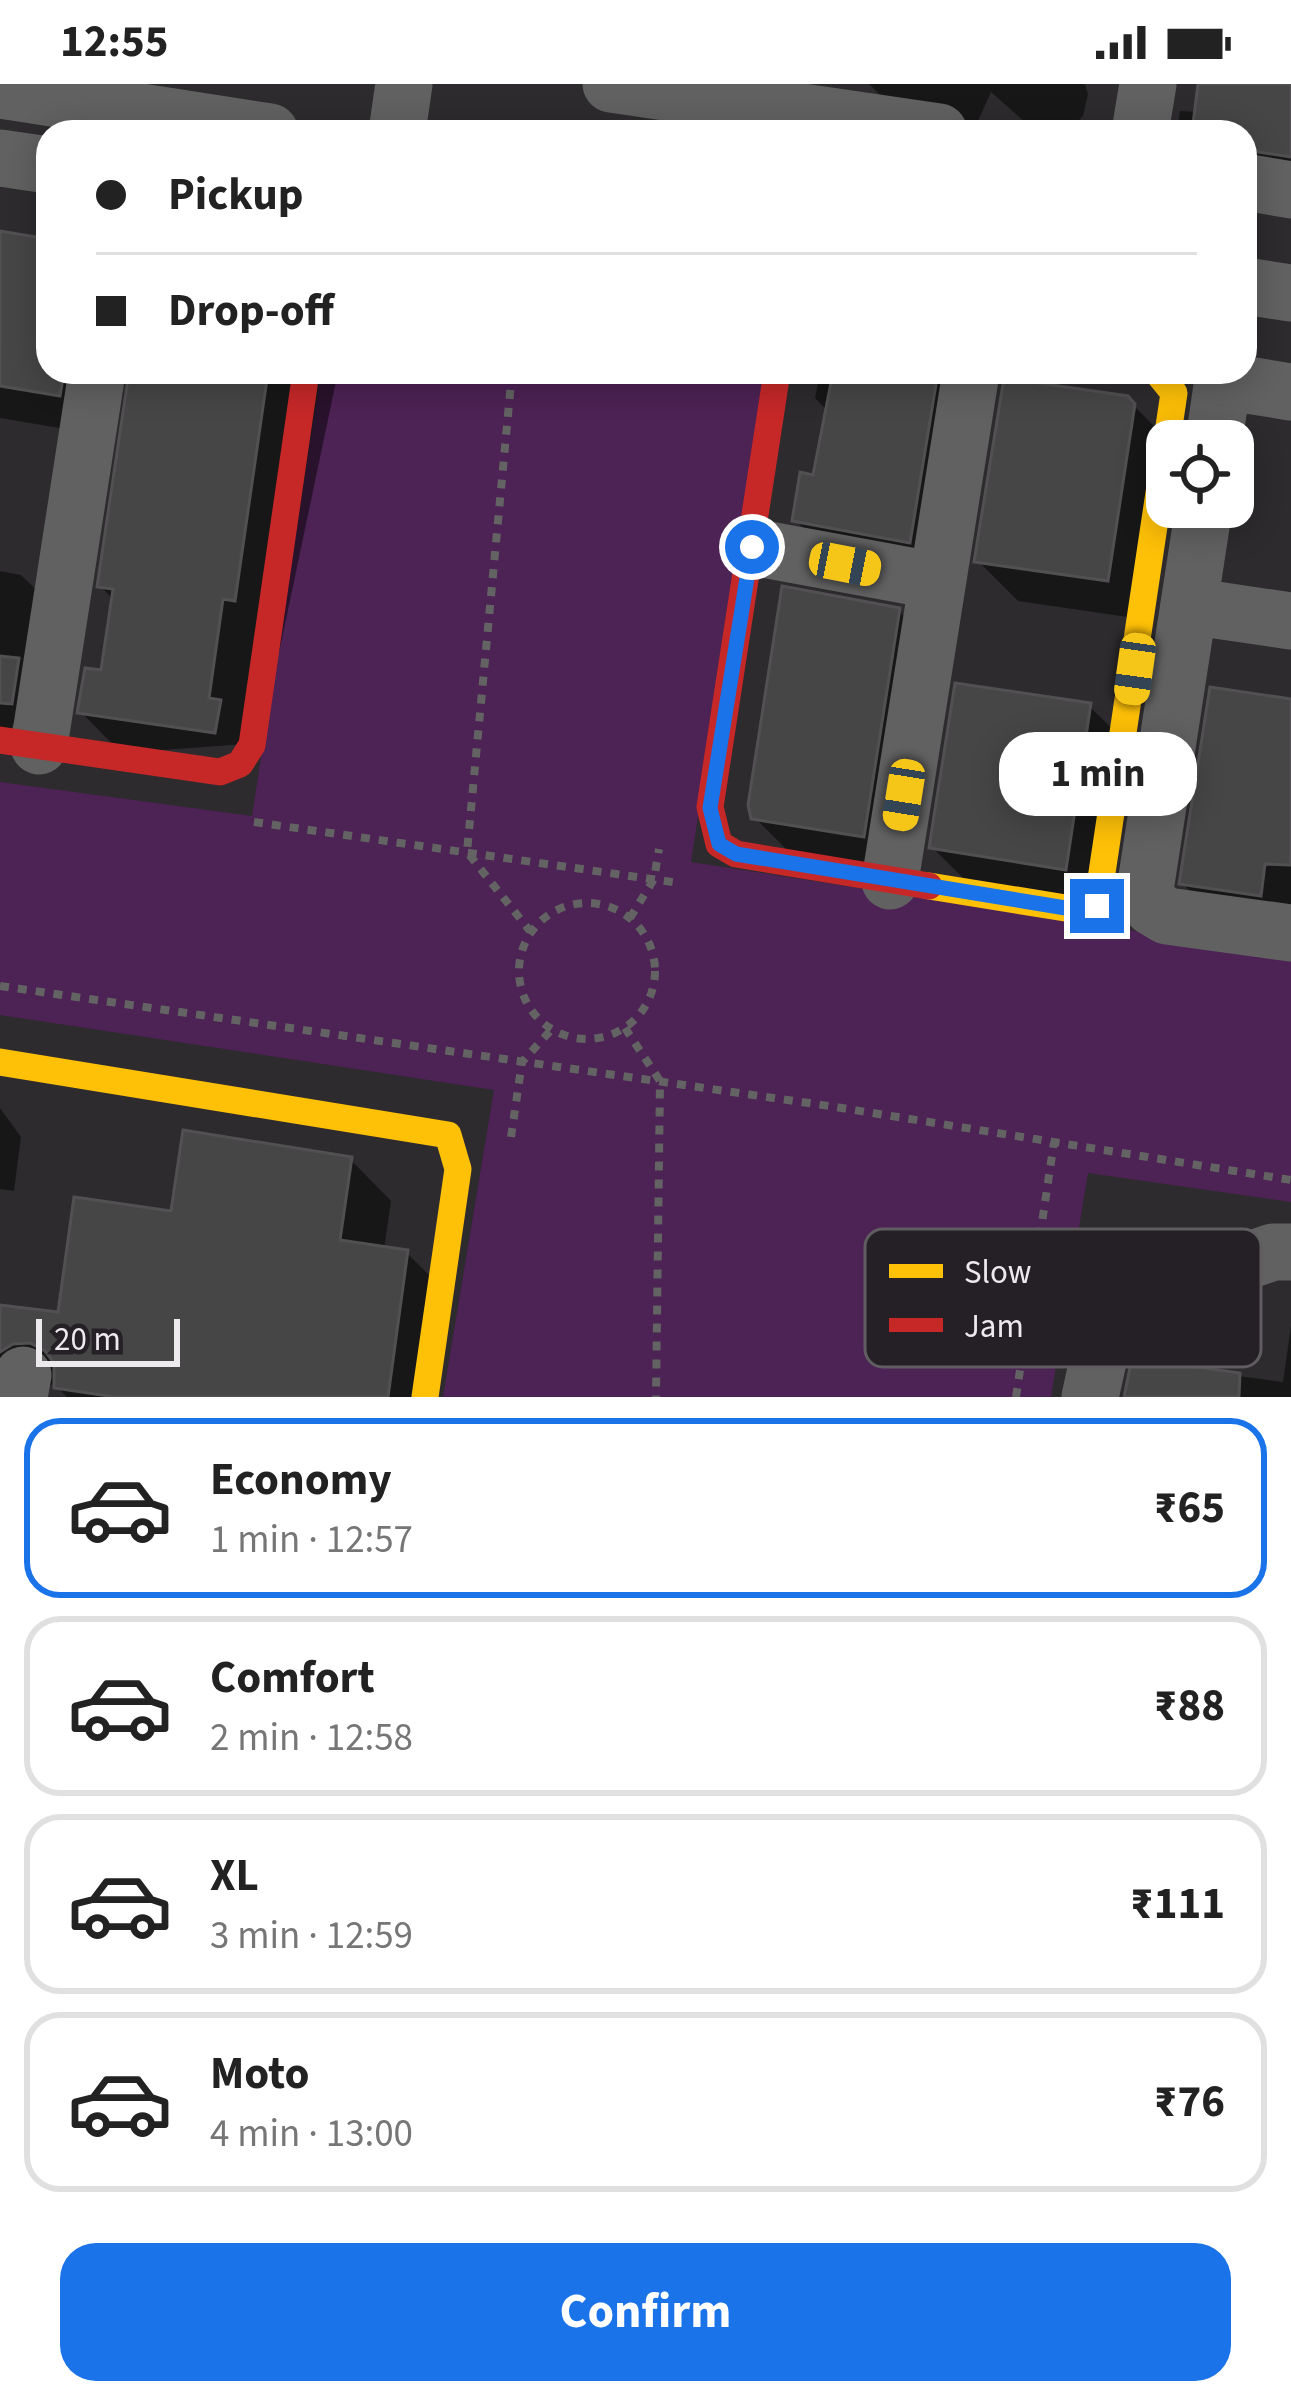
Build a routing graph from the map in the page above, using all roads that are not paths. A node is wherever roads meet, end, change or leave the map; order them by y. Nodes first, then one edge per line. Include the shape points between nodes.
1 (404, 84) edge
2 (611, 84) edge
3 (1148, 84) edge
4 (0, 90) edge
5 (193, 120) edge
6 (400, 120) edge
7 (826, 120) edge
8 (1142, 120) edge
9 (0, 158) edge
10 (36, 163) edge
11 (1257, 184) edge
12 (1291, 190) edge
13 (1257, 288) edge
14 (1291, 293) edge
15 (95, 384) edge
16 (304, 384) edge
17 (775, 384) edge
18 (968, 384) edge
19 (1166, 384) edge
20 (1222, 384) edge
21 (1255, 384) edge
22 (1291, 392) edge
23 (1217, 420) edge
24 (1201, 528) edge
25 (752, 547) junction
26 (938, 581) junction
27 (1189, 606) junction
28 (1291, 621) edge
29 (20, 743) edge
30 (890, 880) junction
31 (1291, 933) edge
32 (0, 1062) edge
33 (1291, 1252) edge
34 (1261, 1256) edge
35 (1097, 1367) edge
36 (425, 1397) edge
37 (1090, 1397) edge

1 - 6 street
2 - 7 street
3 - 8 street
4 - 5 street
9 - 10 street
11 - 12 street
13 - 14 street
15 - 29 street
16 - 29 street via 252,746 240,764 220,772
17 - 25 street
18 - 26 street
19 - 30 street via 1174,393 1097,906 1084,911
20 - 23 street
21 - 22 street
24 - 27 street
25 - 26 street
25 - 30 street via 710,808 719,844 736,854
26 - 30 street
27 - 28 street
27 - 31 street via 1145,890 1167,916
32 - 36 street via 448,1135 458,1169
33 - 34 street
35 - 37 street

